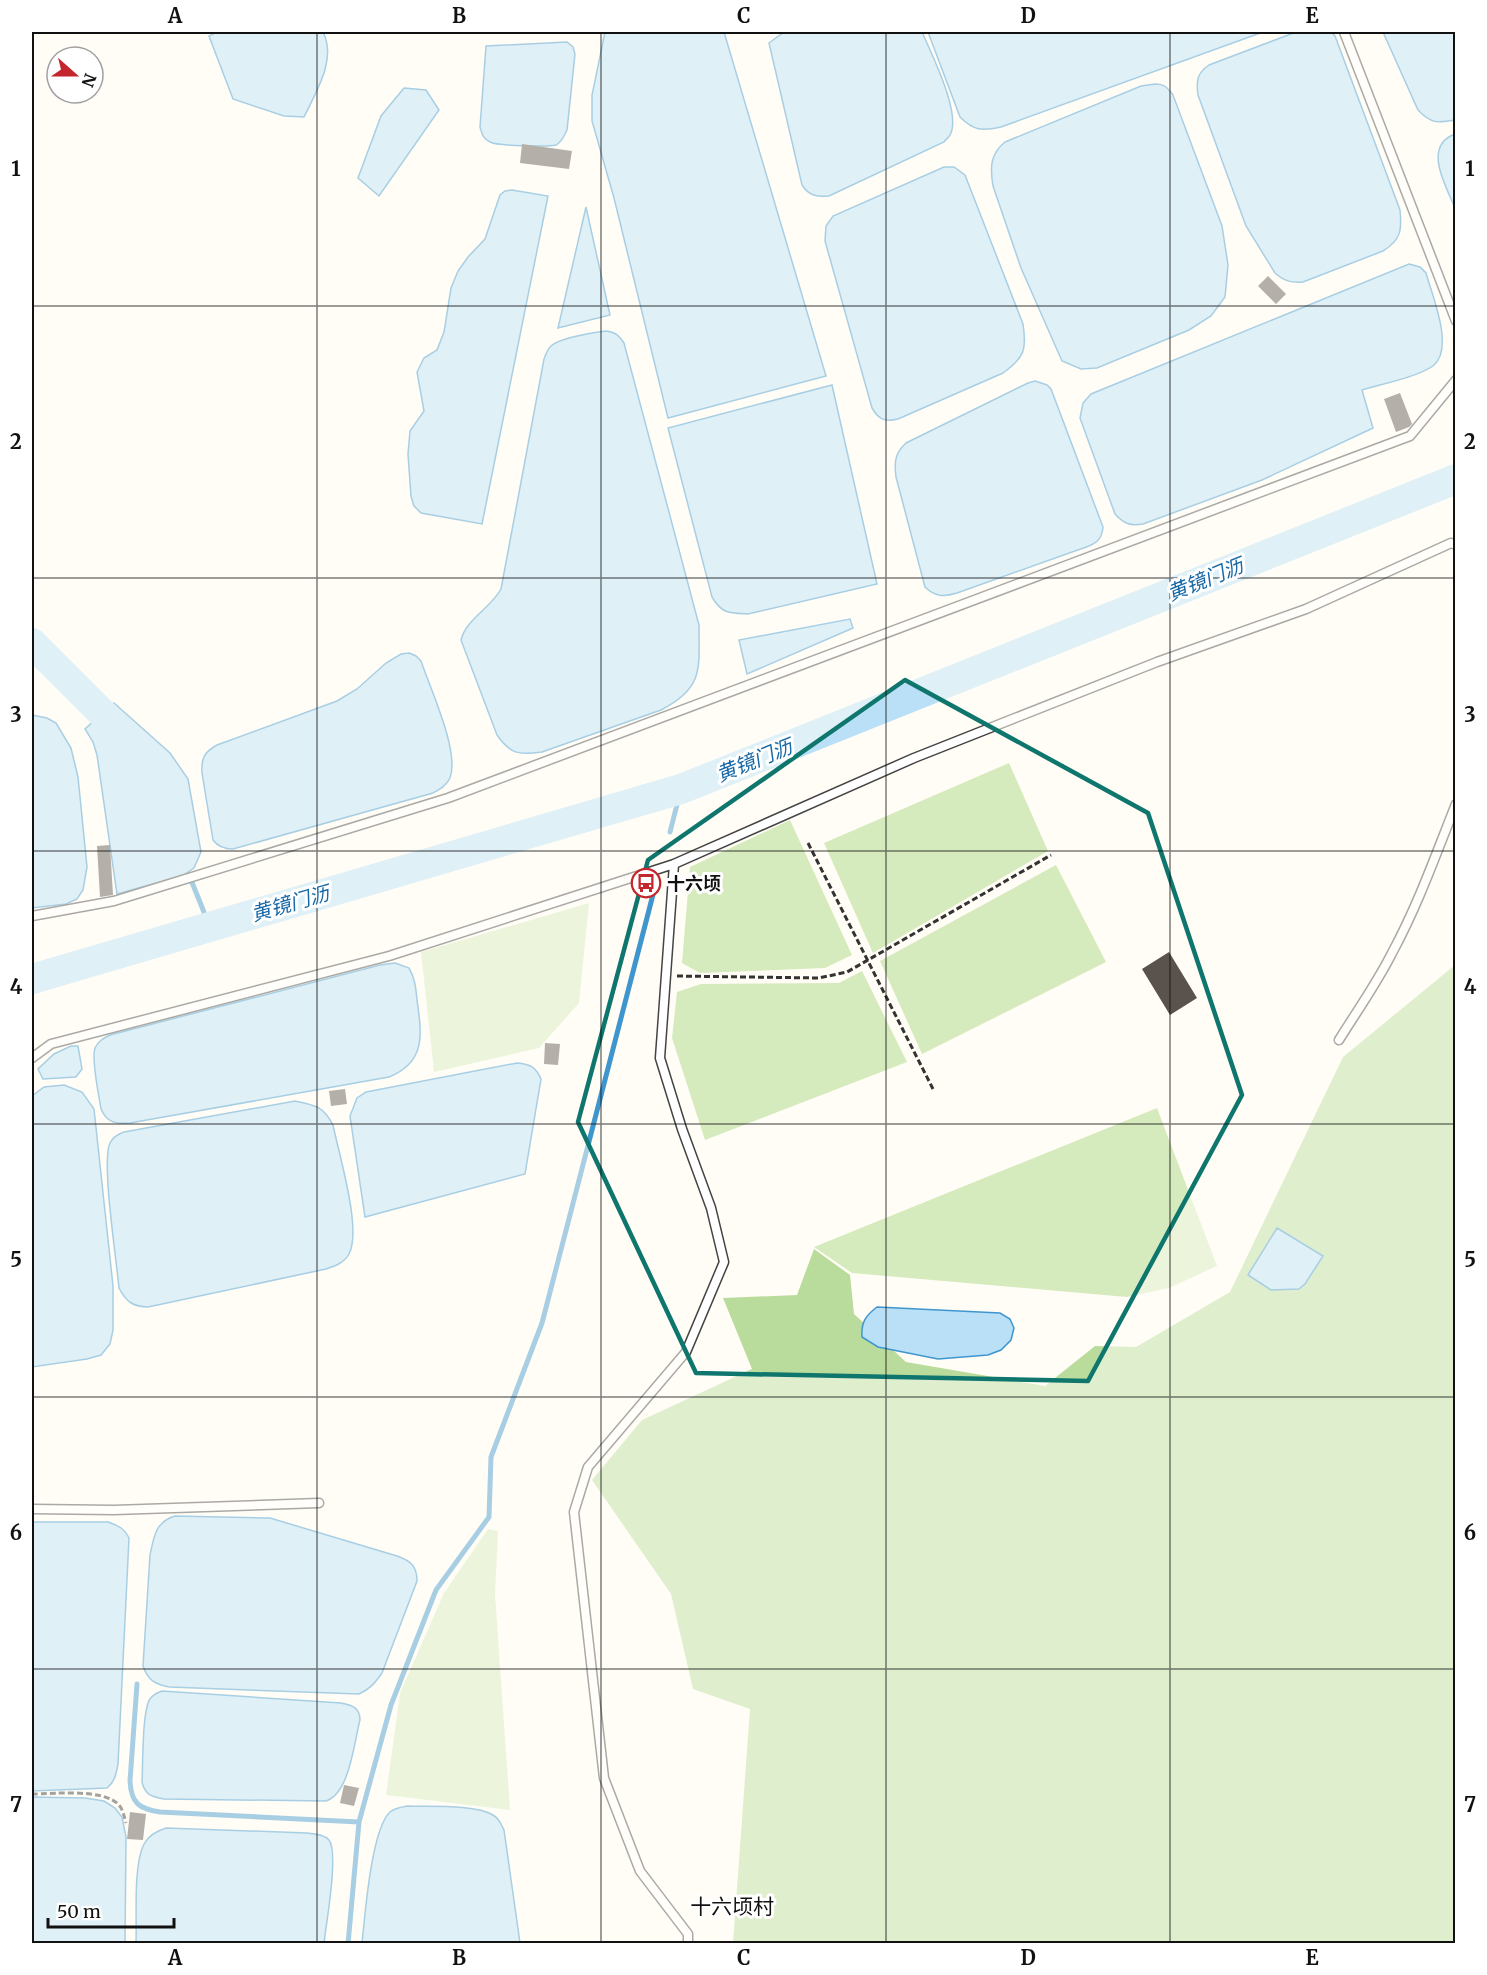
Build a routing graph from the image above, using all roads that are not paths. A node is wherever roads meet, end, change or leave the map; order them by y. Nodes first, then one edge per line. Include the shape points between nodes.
1 (1344, 32) edge
2 (1455, 321) edge
3 (1455, 380) edge
4 (1455, 545) edge
5 (1455, 804) edge
6 (674, 864) junction
7 (32, 916) edge
8 (1339, 1040) dead end
9 (32, 1058) edge
10 (319, 1503) dead end
11 (32, 1509) edge
12 (688, 1944) edge

1 - 2 lane
3 - 7 lane via 1410,436 448,798 114,900
4 - 6 lane via 1451,543 1306,609 1157,662 914,758
5 - 8 lane via 1416,905 1393,952
6 - 9 lane via 389,956 51,1044
6 - 12 lane via 660,1058 711,1208 723,1262 686,1352 588,1467 574,1512 604,1778 640,1870 688,1934
10 - 11 lane

